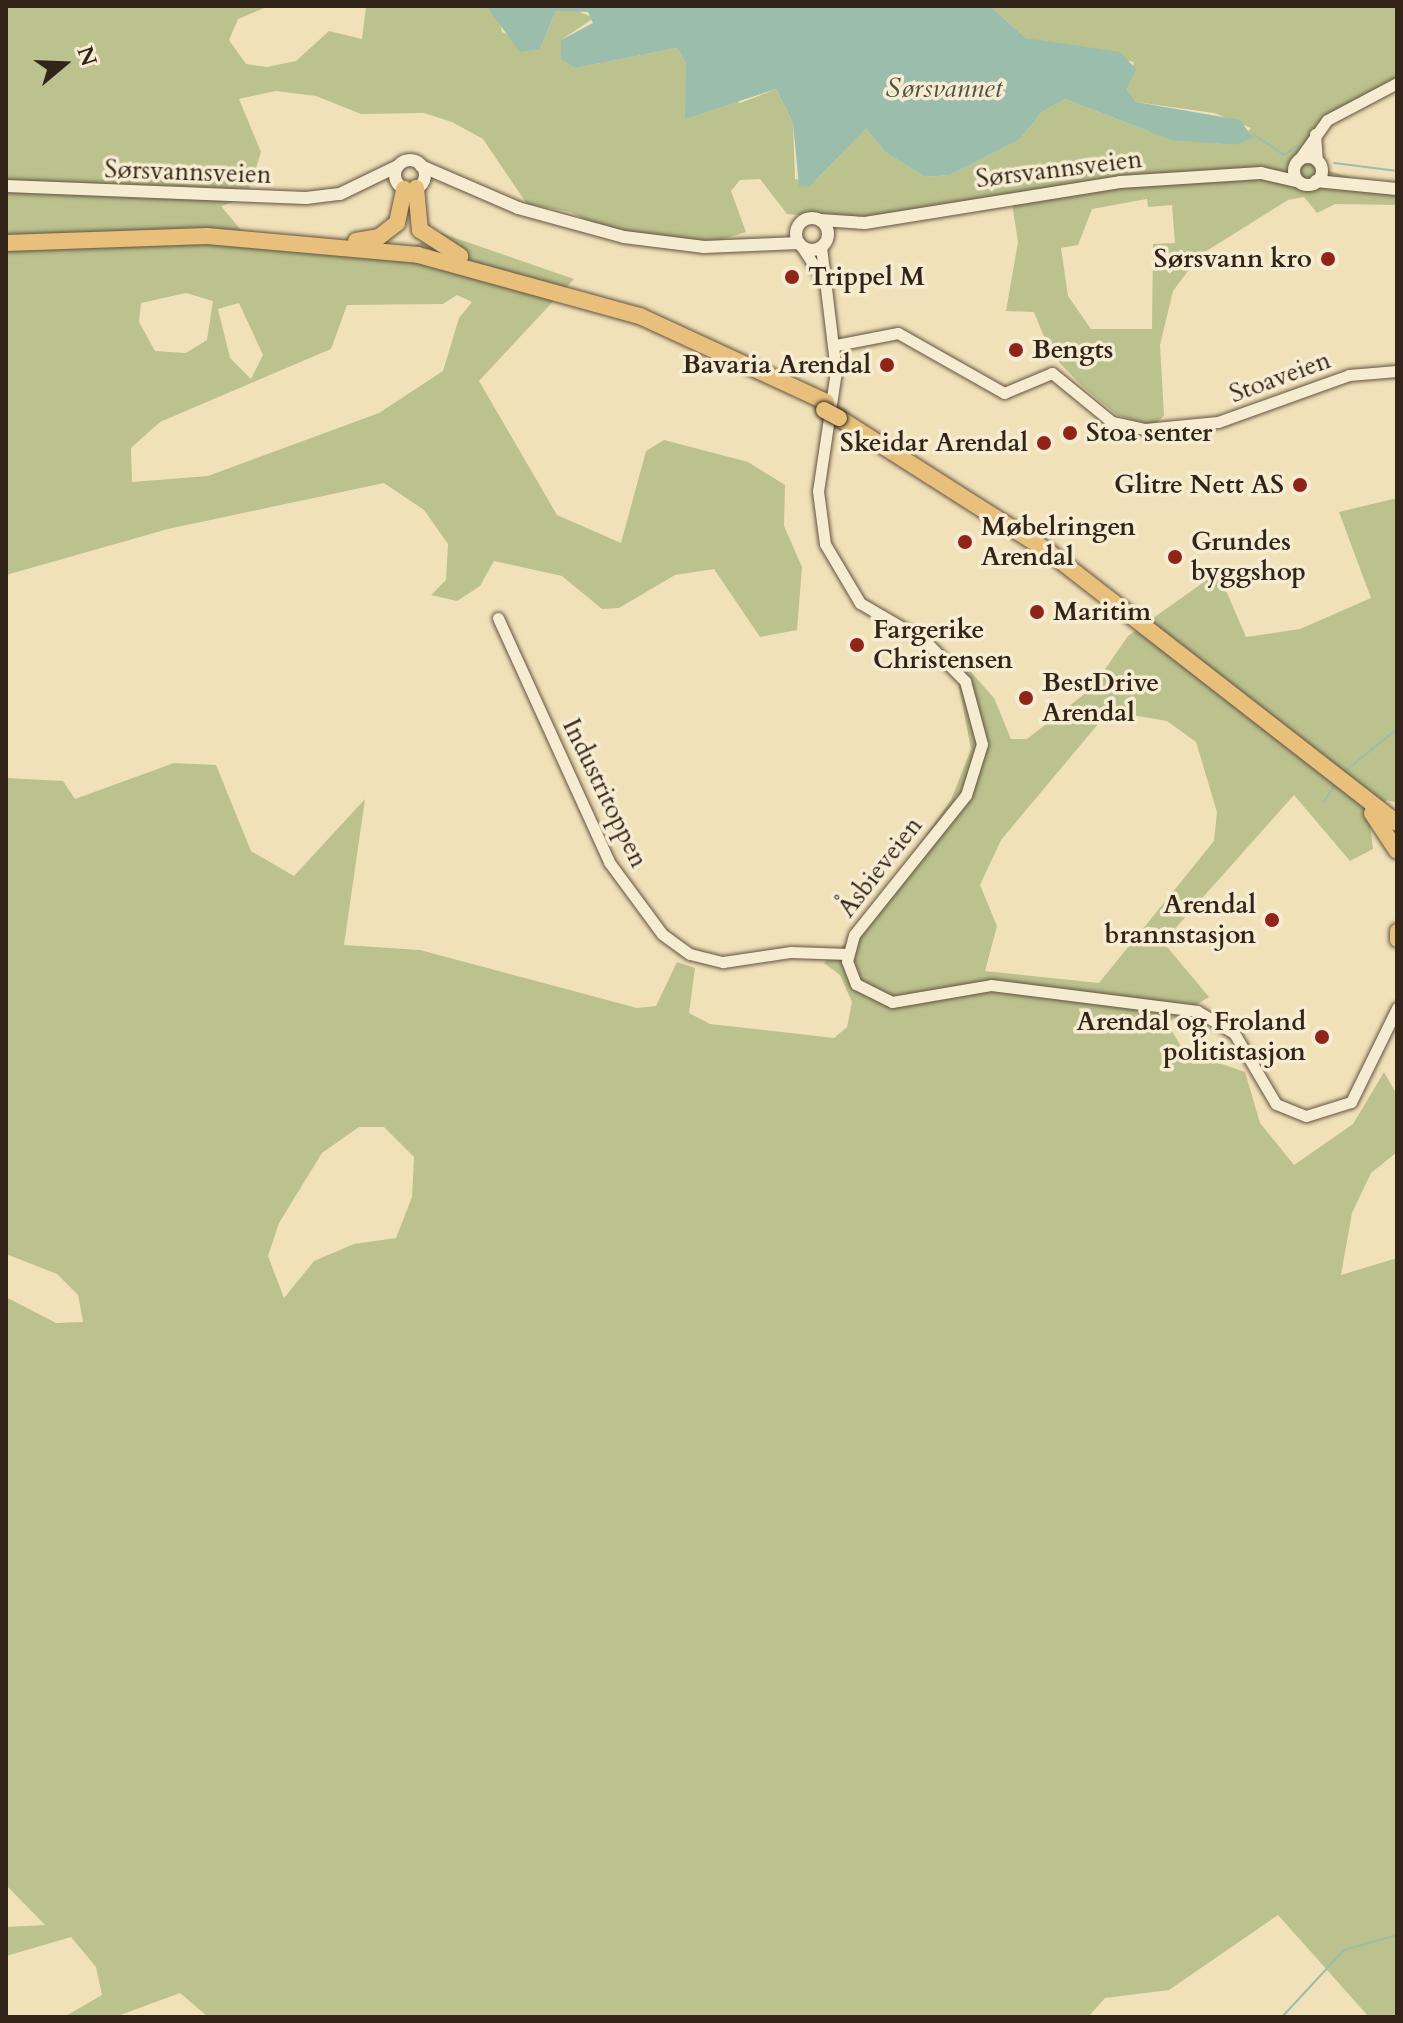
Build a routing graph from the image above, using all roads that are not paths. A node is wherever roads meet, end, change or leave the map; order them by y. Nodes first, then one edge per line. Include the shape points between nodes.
1 (1396, 83) edge
2 (1315, 133) junction
3 (1298, 162) junction
4 (1319, 164) junction
5 (398, 166) junction
6 (421, 166) junction
7 (1261, 173) junction
8 (456, 181) junction
9 (1316, 181) junction
10 (1299, 182) junction
11 (1356, 182) junction
12 (367, 183) junction
13 (6, 186) edge
14 (410, 187) junction
15 (1397, 189) edge
16 (820, 220) junction
17 (865, 223) junction
18 (798, 225) junction
19 (293, 239) junction
20 (6, 243) edge
21 (757, 243) junction
22 (801, 245) junction
23 (823, 245) junction
24 (6, 250) edge
25 (513, 279) junction
26 (828, 291) junction
27 (836, 345) junction
28 (1397, 371) edge
29 (498, 618) dead end
30 (1357, 788) junction
31 (1397, 813) edge
32 (1397, 823) edge
33 (1397, 851) edge
34 (1397, 931) edge
35 (1397, 940) edge
36 (848, 954) junction
37 (1397, 1008) edge

1 - 2 street
2 - 3 street
2 - 4 street
3 - 4 main road, Sørsvannsveien
3 - 7 main road, Sørsvannsveien
3 - 10 main road
4 - 9 main road
4 - 11 main road
5 - 6 main road via 410,160
5 - 12 main road, Sørsvannsveien
5 - 14 main road
6 - 8 main road
6 - 14 main road
7 - 10 main road, Sørsvannsveien
7 - 17 main road, Sørsvannsveien via 1062,187
8 - 14 main road, Sørsvannsveien
8 - 21 main road via 518,208 624,237 704,247
9 - 10 main road, Sørsvannsveien
9 - 11 main road
11 - 15 main road
12 - 13 main road, Sørsvannsveien via 306,198
12 - 14 main road, Sørsvannsveien
14 - 19 highway via 397,223 379,237
14 - 25 highway via 425,235 444,250
16 - 17 main road, Sørsvannsveien
16 - 18 main road, Sørsvannsveien
16 - 23 main road
17 - 23 main road, Sørsvannsveien
18 - 21 main road
18 - 22 main road
19 - 20 highway
19 - 25 highway
21 - 22 main road
22 - 23 main road
22 - 26 street, Åsbieveien
23 - 26 street, Åsbieveien
24 - 25 highway via 271,246
25 - 30 highway via 572,296 832,410 1062,561
26 - 27 street, Åsbieveien
27 - 28 street, Stoaveien via 898,333 1004,393 1052,373 1112,422 1145,429 1218,422 1349,375
27 - 36 street, Åsbieveien via 818,491 825,544 860,603 925,641 965,681 982,744 966,795 862,923
29 - 36 street, Industritoppen via 609,862 662,934 690,954 723,962 791,952
30 - 31 highway
30 - 32 highway
30 - 33 highway
34 - 35 main road
36 - 37 street, Åsbieveien via 862,991 892,1002 991,985 1197,1011 1234,1033 1276,1104 1306,1116 1351,1102

